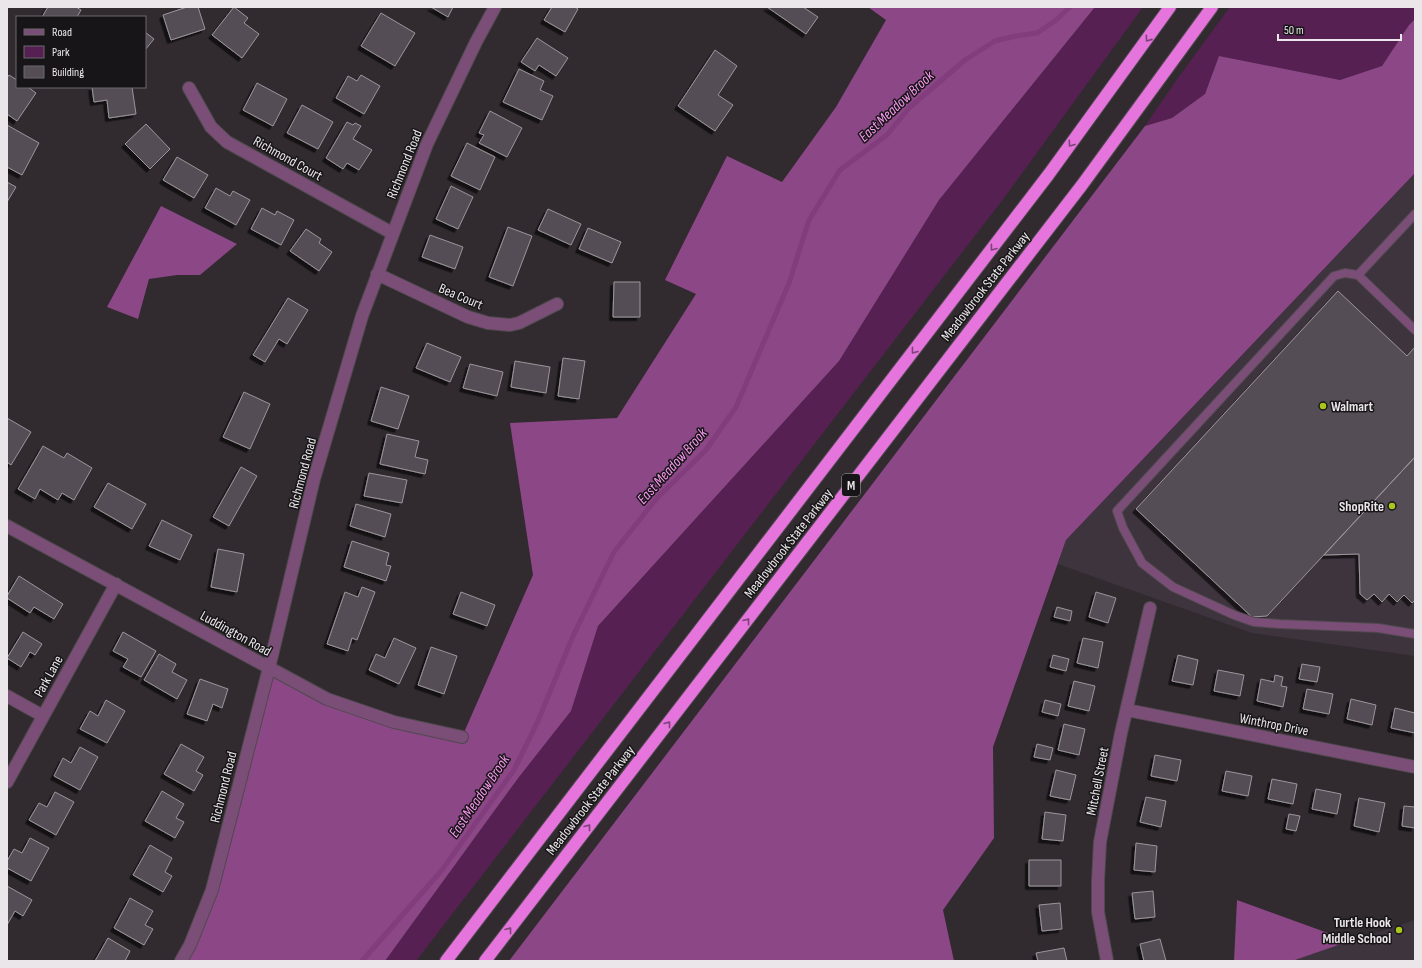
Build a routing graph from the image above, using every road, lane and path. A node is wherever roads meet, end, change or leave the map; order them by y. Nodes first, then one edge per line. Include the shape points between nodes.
1 (495, 7) edge
2 (1170, 7) edge
3 (1212, 7) edge
4 (189, 88) dead end
5 (1415, 214) edge
6 (392, 233) junction
7 (377, 274) junction
8 (1358, 275) junction
9 (557, 304) dead end
10 (1415, 330) edge
11 (7, 526) edge
12 (116, 584) junction
13 (1150, 608) dead end
14 (1415, 634) edge
15 (270, 668) junction
16 (7, 696) edge
17 (1127, 710) junction
18 (43, 716) junction
19 (462, 737) dead end
20 (1415, 767) edge
21 (7, 782) edge
22 (181, 961) edge
23 (446, 961) edge
24 (486, 961) edge
25 (1107, 961) edge

1 - 6 street, Richmond Road via 427,144
2 -> 23 highway, Meadowbrook State Parkway / M via 1044,180
24 -> 3 highway, Meadowbrook State Parkway / M via 1082,185
4 - 6 street, Richmond Court via 211,127 227,142
5 - 8 lane
6 - 7 street, Richmond Road
7 - 9 street, Bea Court via 468,317 488,323 519,323
7 - 15 street, Richmond Road via 362,316 314,480
8 - 10 lane
8 - 14 lane via 1345,273 1334,276 1117,511 1142,563 1173,587 1234,615 1254,622 1378,628
11 - 12 street, Luddington Road
12 - 15 street, Luddington Road
12 - 18 street, Park Lane
13 - 17 street, Mitchell Street
15 - 19 street, Luddington Road via 327,699 394,722
15 - 22 street, Richmond Road via 212,890
16 - 18 street
17 - 20 street, Winthrop Drive
17 - 25 street, Mitchell Street via 1100,842 1098,912
18 - 21 street, Park Lane

